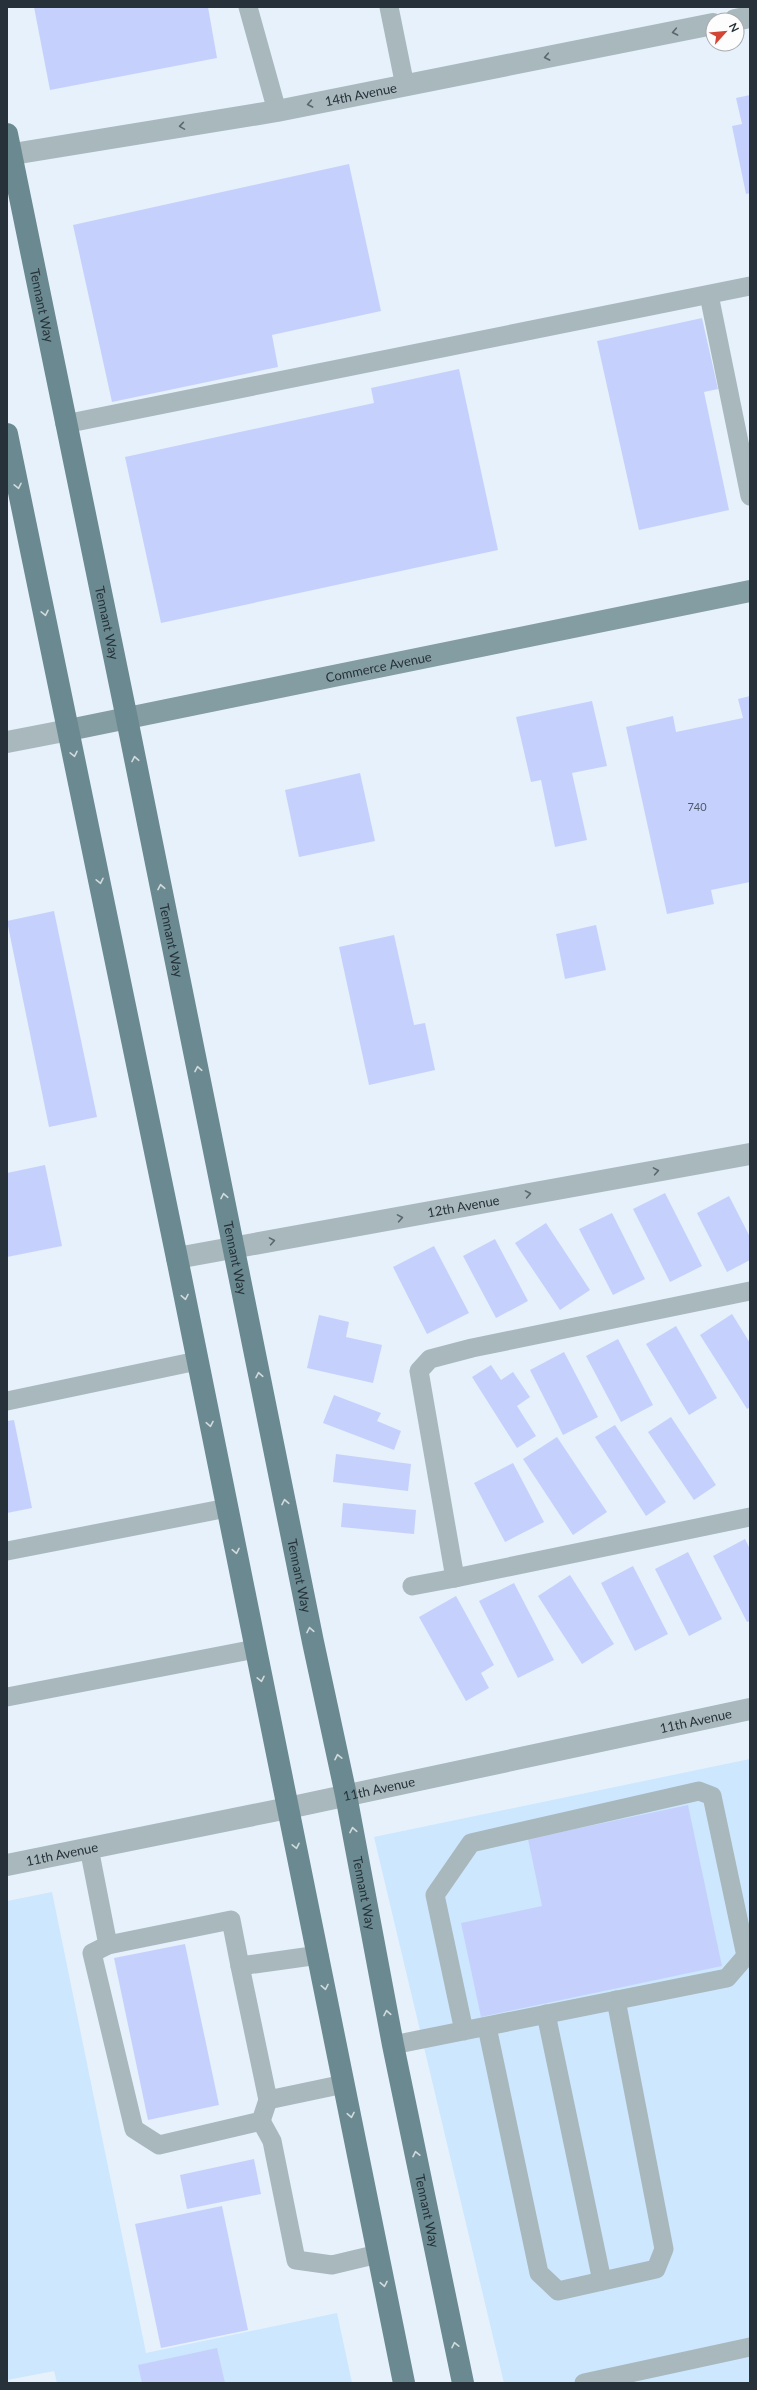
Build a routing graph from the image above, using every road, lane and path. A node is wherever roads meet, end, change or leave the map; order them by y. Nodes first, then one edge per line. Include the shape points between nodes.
1 (248, 7) edge
2 (389, 7) edge
3 (705, 26) edge
4 (405, 86) junction
5 (277, 111) junction
6 (8, 148) edge
7 (750, 286) edge
8 (709, 295) junction
9 (65, 424) junction
10 (7, 436) edge
11 (750, 496) edge
12 (750, 591) edge
13 (127, 719) junction
14 (69, 730) junction
15 (7, 742) edge
16 (750, 1154) edge
17 (234, 1248) junction
18 (177, 1258) junction
19 (750, 1291) edge
20 (198, 1361) junction
21 (7, 1401) edge
22 (227, 1508) junction
23 (750, 1517) edge
24 (7, 1551) edge
25 (455, 1578) junction
26 (412, 1586) dead end
27 (255, 1649) junction
28 (7, 1697) edge
29 (750, 1709) edge
30 (346, 1795) junction
31 (288, 1808) junction
32 (89, 1848) junction
33 (7, 1865) edge
34 (108, 1945) junction
35 (319, 1955) junction
36 (240, 1966) junction
37 (616, 2000) junction
38 (546, 2014) junction
39 (487, 2027) junction
40 (464, 2031) junction
41 (393, 2044) junction
42 (344, 2084) junction
43 (268, 2100) junction
44 (261, 2121) junction
45 (378, 2254) junction
46 (602, 2281) junction
47 (750, 2347) edge
48 (404, 2383) edge
49 (463, 2383) edge
50 (584, 2383) edge

1 - 5 lane
2 - 4 lane
3 -> 4 street, 14th Avenue
4 -> 5 street, 14th Avenue
5 -> 6 street, 14th Avenue
6 - 9 main road, Tennant Way
7 - 8 lane
8 - 9 lane
8 - 11 lane
9 - 13 main road, Tennant Way
10 -> 14 main road
12 - 13 main road, Commerce Avenue
13 - 14 main road, Commerce Avenue
17 -> 13 main road, Tennant Way
14 - 15 street, Commerce Avenue
14 -> 18 main road
17 -> 16 street, 12th Avenue
17 - 18 street, 12th Avenue
30 -> 17 main road, Tennant Way
18 -> 20 main road
19 - 25 lane via 430,1358 419,1371
20 - 21 lane
20 -> 22 main road
22 - 24 lane
22 -> 27 main road
23 - 25 lane
25 - 26 lane
27 - 28 lane
27 -> 31 main road
29 - 30 street, 11th Avenue
30 - 31 street, 11th Avenue
41 -> 30 main road, Tennant Way
31 - 32 street, 11th Avenue
31 -> 35 main road
32 - 33 street, 11th Avenue
32 - 34 lane
34 - 36 lane via 231,1920
34 - 44 lane via 92,1953 134,2129 159,2145
35 - 36 lane
35 -> 42 main road
36 - 43 lane
37 - 38 lane
37 - 40 lane via 727,1978 746,1956 712,1796 699,1791 471,1843 435,1894
37 - 46 lane via 664,2249 656,2268
38 - 39 lane
38 - 46 lane
39 - 40 lane
39 - 46 lane via 539,2273 558,2291
40 - 41 lane
49 -> 41 main road, Tennant Way
42 - 43 lane
42 -> 45 main road
43 - 44 lane
44 - 45 lane via 272,2141 296,2260 332,2265
45 -> 48 main road
47 - 50 lane

